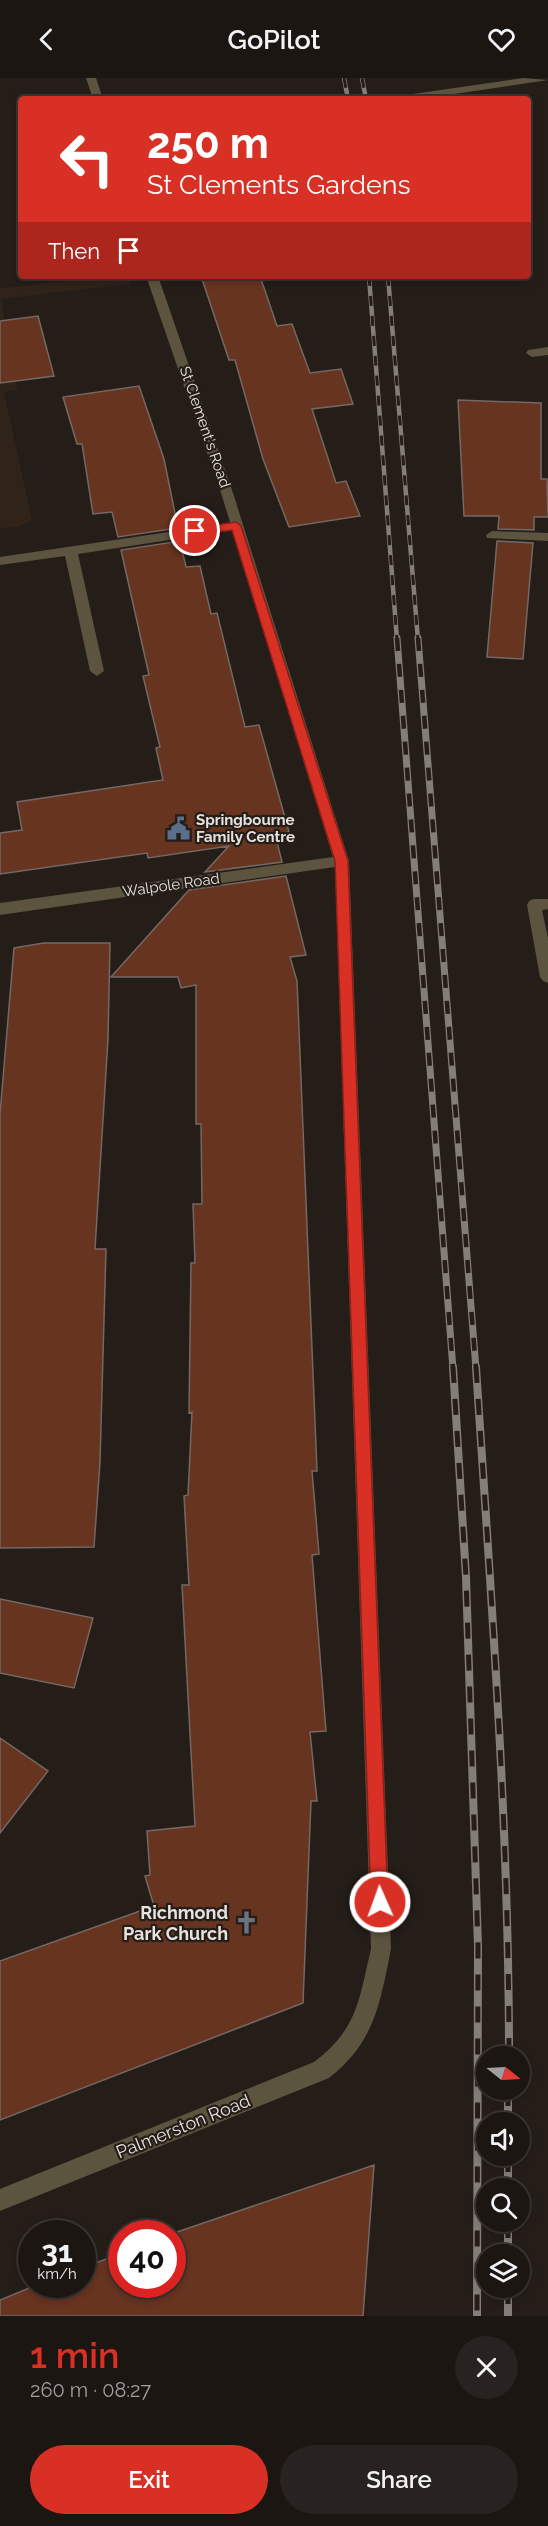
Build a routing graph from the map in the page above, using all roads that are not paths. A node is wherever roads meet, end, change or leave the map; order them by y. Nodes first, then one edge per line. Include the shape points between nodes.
1 (91, 78) edge
2 (544, 78) edge
3 (97, 96) edge
4 (421, 96) edge
5 (153, 279) edge
6 (548, 351) edge
7 (532, 353) dead end
8 (236, 526) junction
9 (492, 535) dead end
10 (548, 537) edge
11 (70, 549) junction
12 (0, 561) edge
13 (97, 671) dead end
14 (342, 861) junction
15 (548, 904) edge
16 (0, 909) edge
17 (548, 977) edge
18 (355, 2037) joint
19 (0, 2200) edge

1 - 3 street
2 - 4 street
5 - 8 street, St Clement's Road
6 - 7 street
8 - 11 street
8 - 14 street, St Clement's Road
9 - 10 street
11 - 12 street
11 - 13 street
14 - 16 street, Walpole Road
14 - 18 street, St Clement's Road via 381,1949
15 - 17 street via 534,905
18 - 19 street, Palmerston Road via 321,2070

